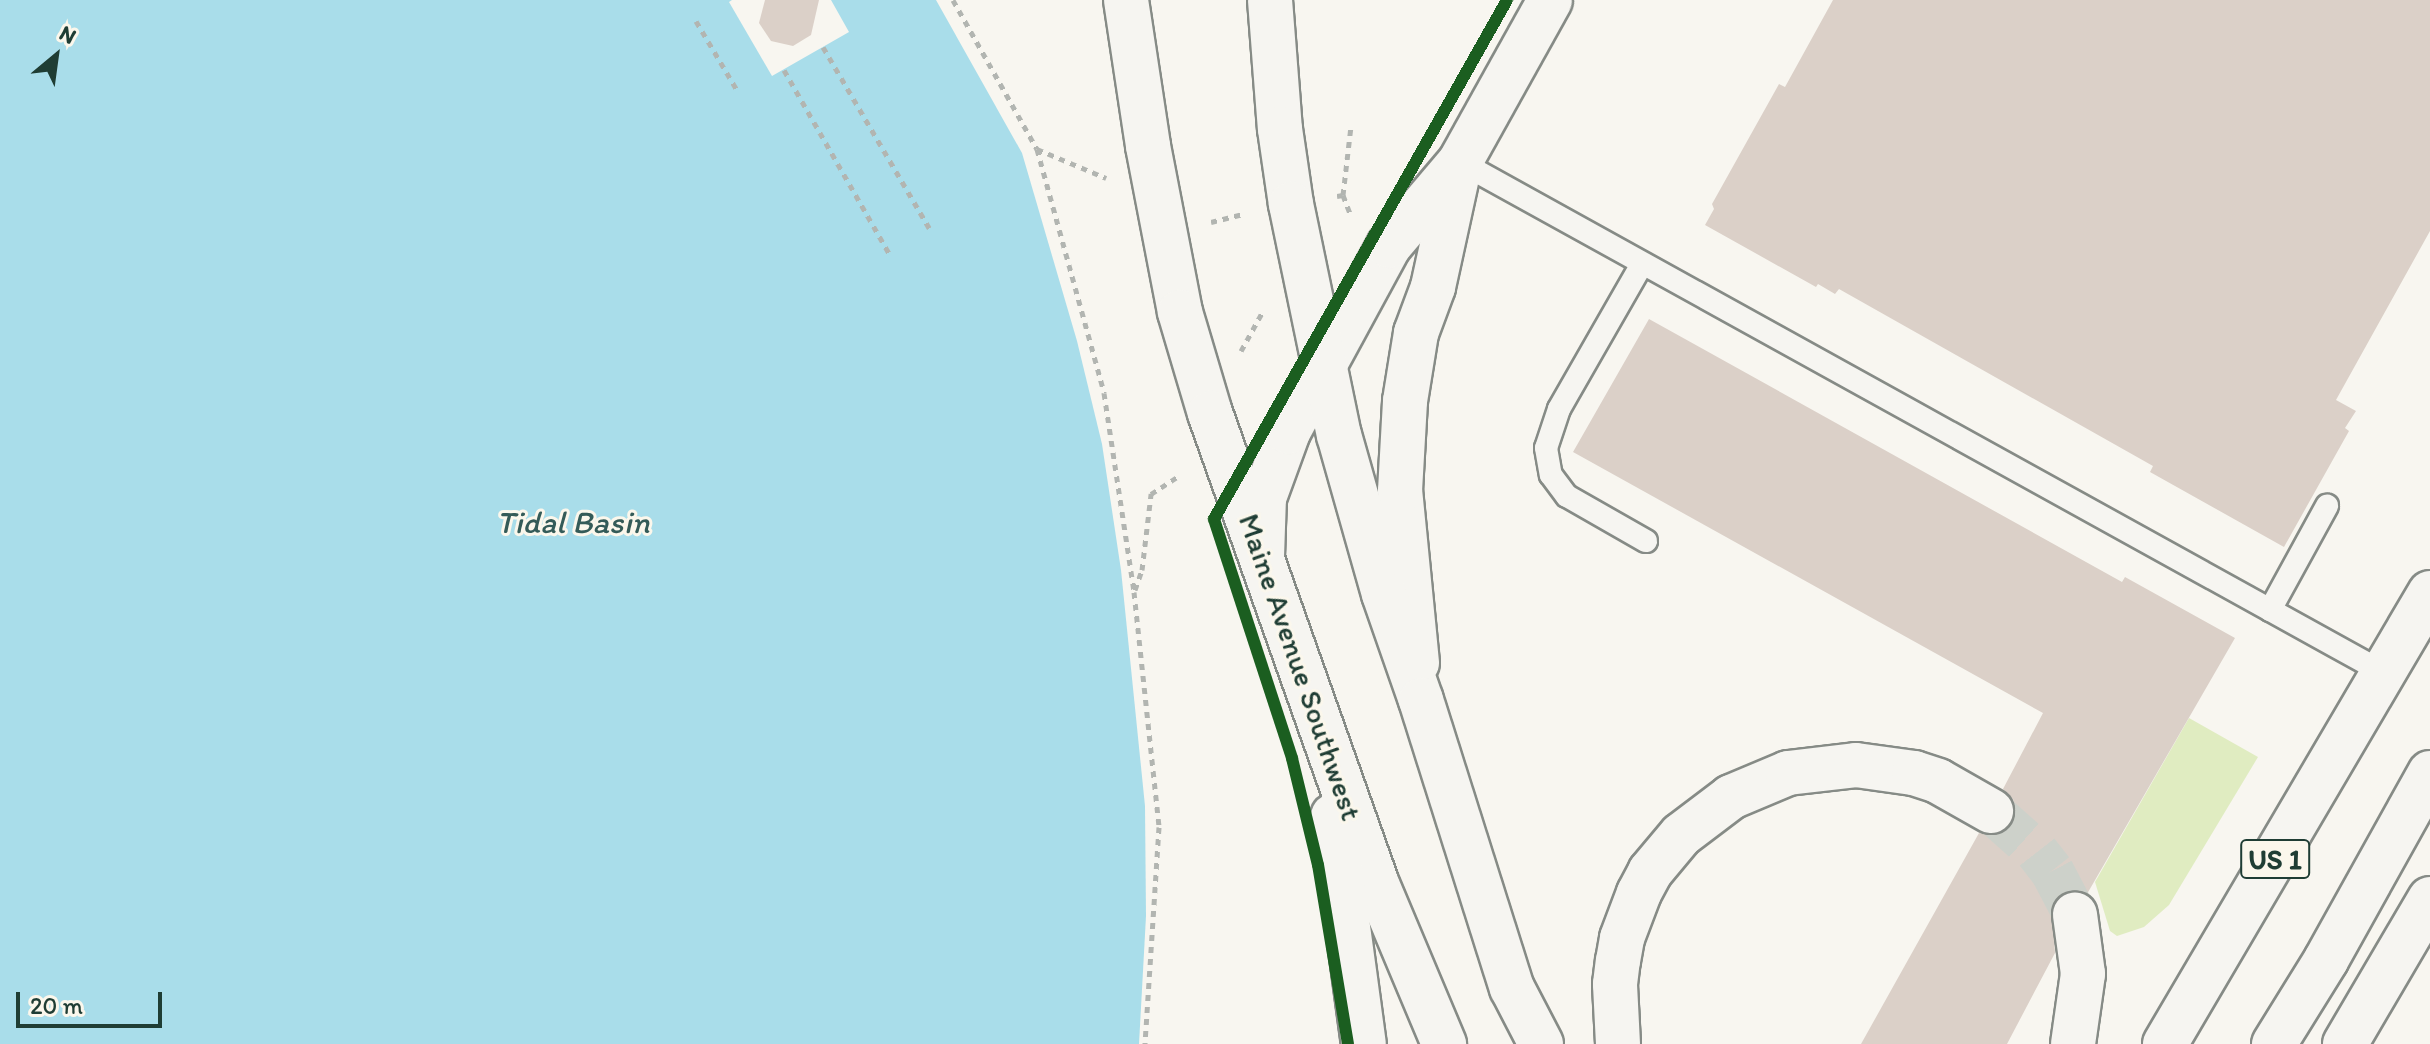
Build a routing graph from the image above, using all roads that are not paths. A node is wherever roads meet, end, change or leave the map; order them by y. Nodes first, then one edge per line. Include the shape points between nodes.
1 (1126, 0) edge
2 (1270, 0) edge
3 (1550, 0) edge
4 (1460, 162) junction
5 (1642, 264) junction
6 (1325, 362) junction
7 (2327, 506) dead end
8 (1646, 541) dead end
9 (1262, 557) junction
10 (2430, 593) edge
11 (2270, 610) junction
12 (2384, 673) junction
13 (1421, 700) junction
14 (1321, 726) junction
15 (2430, 773) edge
16 (1991, 811) tunnel mouth
17 (2430, 899) edge
18 (2075, 915) tunnel mouth
19 (1512, 988) junction
20 (1364, 1044) edge
21 (1444, 1044) edge
22 (1506, 1044) edge
23 (1541, 1044) edge
24 (1618, 1044) edge
25 (2073, 1044) edge
26 (2165, 1044) edge
27 (2274, 1044) edge
28 (2345, 1044) edge

1 - 9 main road, Maine Avenue Southwest via 1180,312
2 - 6 main road via 1282,144
3 - 4 main road
4 - 5 lane
4 - 6 main road via 1389,246
4 - 13 main road via 1433,287 1416,333 1405,401 1400,491
5 - 8 lane via 1555,417 1546,448 1551,475 1567,496
5 - 11 lane
6 - 9 main road via 1273,465 1264,498
6 - 13 main road via 1339,435 1379,579
7 - 11 lane
9 - 14 main road, Maine Avenue Southwest
10 - 12 main road, US 1
11 - 12 lane
12 - 26 main road, US 1
13 - 19 main road
14 - 20 main road
14 - 21 main road, Maine Avenue Southwest via 1376,882
15 - 27 main road
16 - 24 main road via 1938,781 1856,765 1788,773 1731,797 1681,835 1639,893 1618,961
17 - 28 main road
18 - 25 main road via 2083,974
19 - 22 main road
19 - 23 main road

